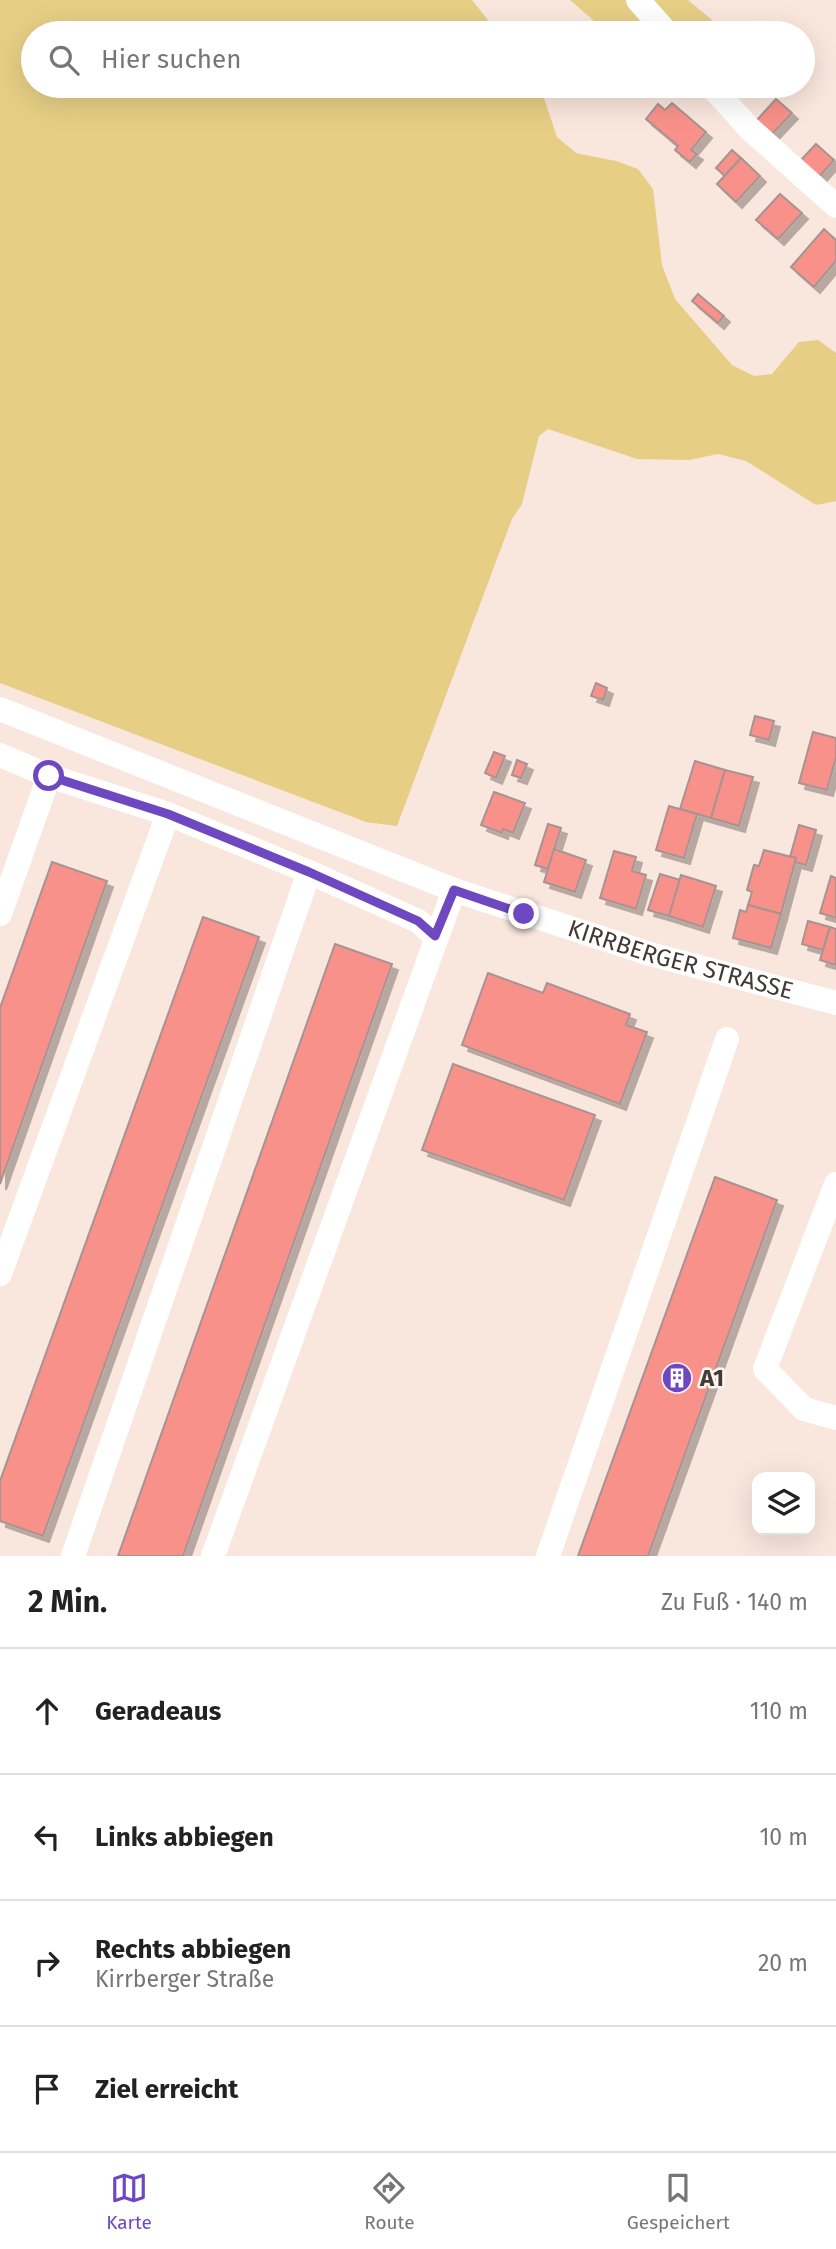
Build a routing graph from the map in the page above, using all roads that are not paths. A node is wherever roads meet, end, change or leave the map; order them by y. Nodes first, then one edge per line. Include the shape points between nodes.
1 (638, 0) edge
2 (656, 21) edge
3 (722, 98) edge
4 (836, 206) edge
5 (0, 709) edge
6 (0, 755) edge
7 (49, 776) junction
8 (168, 814) junction
9 (309, 872) junction
10 (454, 890) junction
11 (0, 914) edge
12 (435, 936) junction
13 (836, 1003) edge
14 (727, 1039) dead end
15 (836, 1184) edge
16 (0, 1274) edge
17 (836, 1418) edge
18 (73, 1556) edge
19 (213, 1556) edge
20 (548, 1556) edge

1 - 2 street
3 - 4 street via 748,128
5 - 10 street, KIRRBERGER STRASSE
6 - 7 street
7 - 8 street
7 - 11 street
8 - 9 street
8 - 16 street
9 - 12 street via 418,921
9 - 18 street
10 - 12 street
10 - 13 street, KIRRBERGER STRASSE via 650,954
12 - 19 street
14 - 20 street
15 - 17 street via 765,1369 804,1409

